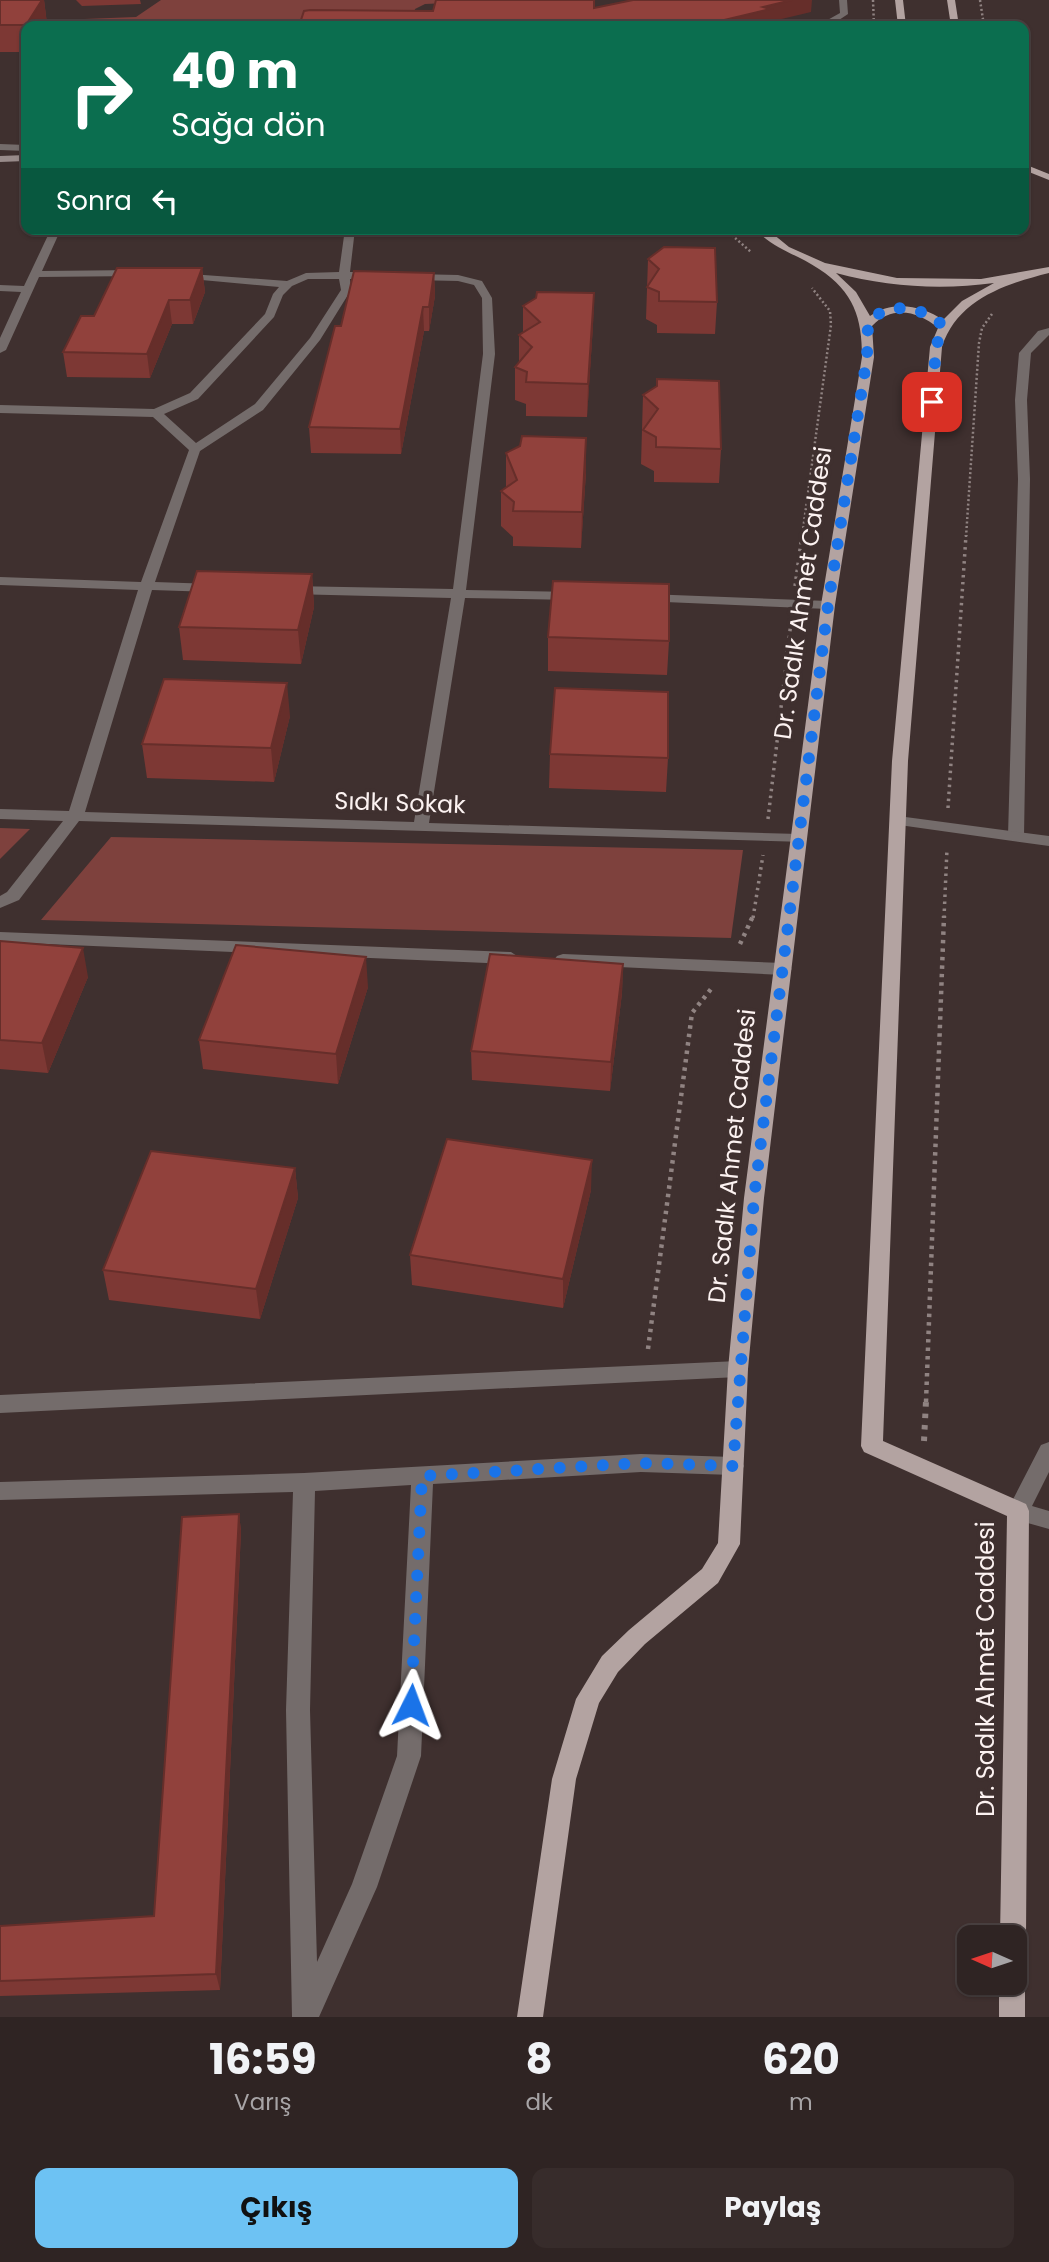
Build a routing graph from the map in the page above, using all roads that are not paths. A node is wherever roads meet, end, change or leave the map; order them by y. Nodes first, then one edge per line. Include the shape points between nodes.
1 (844, 0) edge
2 (899, 0) edge
3 (951, 0) edge
4 (832, 21) edge
5 (901, 21) edge
6 (954, 21) edge
7 (0, 147) edge
8 (21, 148) edge
9 (21, 158) edge
10 (0, 159) edge
11 (1029, 169) edge
12 (1049, 177) edge
13 (53, 235) edge
14 (349, 235) edge
15 (767, 235) edge
16 (820, 264) junction
17 (1048, 271) edge
18 (34, 274) junction
19 (156, 274) edge
20 (169, 274) edge
21 (344, 274) junction
22 (1014, 279) junction
23 (288, 284) junction
24 (0, 288) edge
25 (27, 289) junction
26 (868, 324) junction
27 (943, 326) junction
28 (1049, 331) edge
29 (0, 350) edge
30 (0, 409) edge
31 (156, 413) junction
32 (195, 449) junction
33 (0, 581) edge
34 (146, 587) junction
35 (228, 589) edge
36 (269, 589) edge
37 (459, 593) junction
38 (583, 597) edge
39 (639, 598) edge
40 (828, 605) junction
41 (0, 814) edge
42 (76, 814) junction
43 (898, 821) junction
44 (421, 826) junction
45 (1016, 836) junction
46 (799, 839) junction
47 (1049, 841) edge
48 (0, 903) edge
49 (0, 937) edge
50 (523, 959) edge
51 (551, 960) edge
52 (783, 969) junction
53 (738, 1369) junction
54 (0, 1404) edge
55 (1049, 1451) edge
56 (733, 1466) junction
57 (422, 1476) junction
58 (304, 1482) junction
59 (0, 1491) edge
60 (1018, 1511) junction
61 (1049, 1520) edge
62 (1013, 1925) edge
63 (1012, 1995) edge
64 (305, 2017) edge
65 (530, 2017) edge
66 (1012, 2017) edge

1 - 4 street via 844,14
2 - 5 main road
3 - 6 main road
7 - 8 street
9 - 10 main road
11 - 12 main road
13 - 18 street
14 - 21 street
15 - 16 main road
16 - 22 main road via 922,283
16 - 26 main road, Dr. Sadık Ahmet Caddesi via 850,290
17 - 22 main road
18 - 19 street
18 - 25 street
20 - 23 street
21 - 23 street via 306,276
21 - 32 street via 346,290 314,340 259,407
21 - 37 street via 458,278 478,284 487,298 489,354
22 - 27 main road via 970,300
23 - 31 street via 278,294 270,315 194,396
24 - 25 street
25 - 29 street
26 - 27 main road via 880,312 905,309 929,315
26 - 40 main road, Dr. Sadık Ahmet Caddesi via 867,357
27 - 43 main road, Dr. Sadık Ahmet Caddesi via 936,347
28 - 45 street via 1026,353 1021,400 1024,479
30 - 31 street
31 - 32 street
32 - 34 street
33 - 34 street
34 - 35 street
34 - 42 street
36 - 37 street
37 - 38 street
37 - 44 street
39 - 40 street
40 - 46 main road, Dr. Sadık Ahmet Caddesi
41 - 42 street, Sıdkı Sokak
42 - 44 street, Sıdkı Sokak
42 - 48 street via 13,896
43 - 45 street
43 - 60 main road, Dr. Sadık Ahmet Caddesi via 872,1446
44 - 46 street, Sıdkı Sokak
45 - 47 street
46 - 52 main road, Dr. Sadık Ahmet Caddesi
49 - 50 street
51 - 52 street
52 - 53 main road, Dr. Sadık Ahmet Caddesi
53 - 54 street
53 - 56 main road, Dr. Sadık Ahmet Caddesi
55 - 60 street
56 - 57 street via 641,1463
56 - 65 main road, Dr. Sadık Ahmet Caddesi via 729,1544 710,1576 610,1664 588,1699 565,1779
57 - 58 street
57 - 64 street via 409,1756 364,1887
58 - 59 street
58 - 64 street via 298,1710
60 - 61 street
60 - 62 main road, Dr. Sadık Ahmet Caddesi
63 - 66 main road

